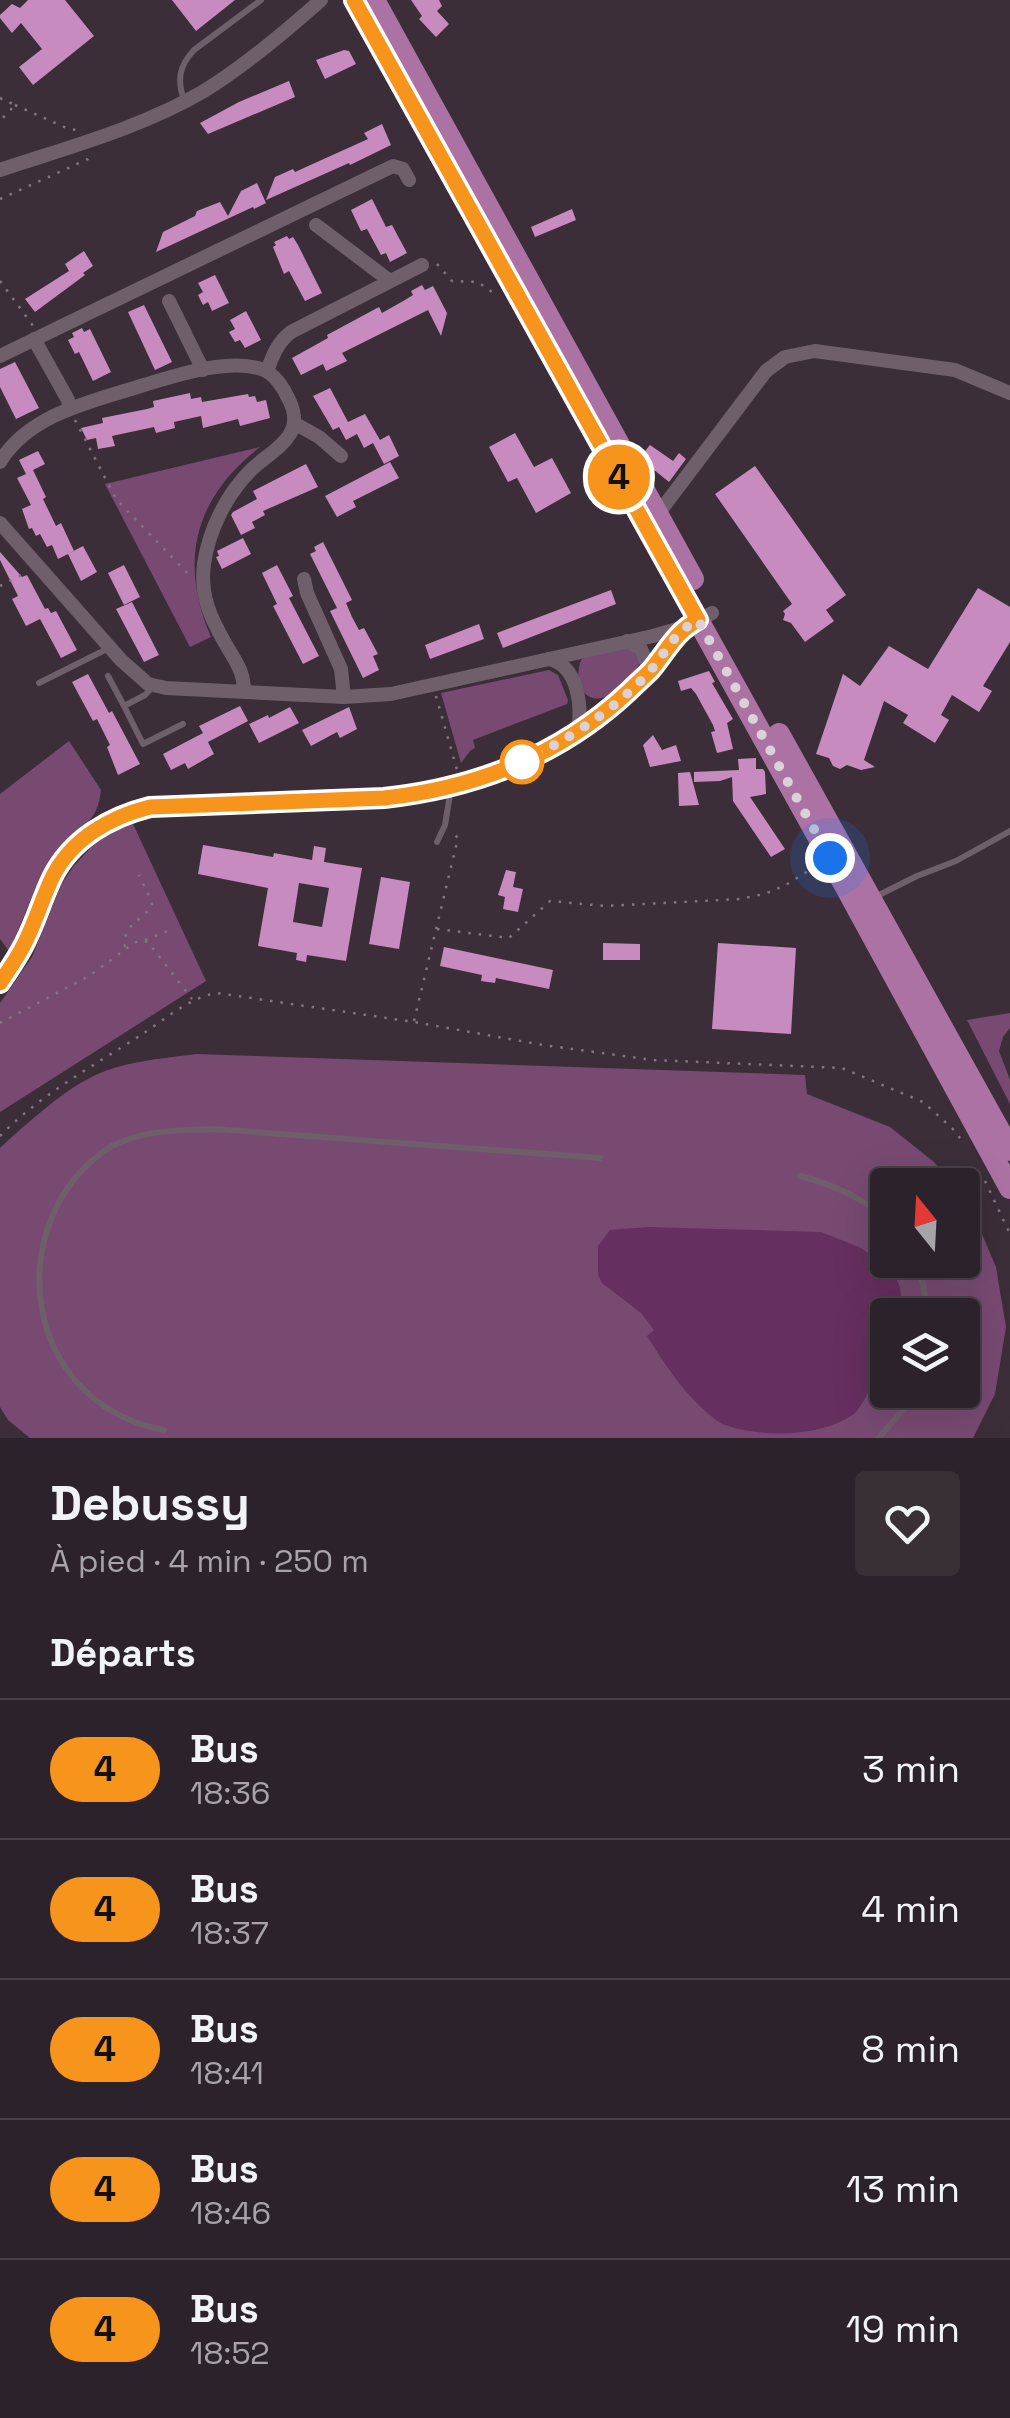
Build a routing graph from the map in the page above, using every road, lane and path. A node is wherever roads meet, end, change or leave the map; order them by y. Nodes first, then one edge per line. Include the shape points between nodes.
1 (261, 0) edge
2 (321, 0) edge
3 (354, 0) edge
4 (374, 0) edge
5 (0, 98) edge
6 (184, 101) junction
7 (0, 120) edge
8 (0, 170) edge
9 (409, 180) dead end
10 (316, 225) dead end
11 (422, 264) joint
12 (0, 281) edge
13 (390, 282) junction
14 (492, 292) dead end
15 (169, 301) dead end
16 (35, 334) junction
17 (0, 356) edge
18 (203, 370) junction
19 (267, 371) junction
20 (1010, 393) edge
21 (70, 409) junction
22 (294, 423) junction
23 (340, 456) dead end
24 (0, 462) edge
25 (658, 514) junction
26 (0, 522) edge
27 (37, 566) junction
28 (304, 579) dead end
29 (0, 586) edge
30 (202, 589) junction
31 (698, 620) junction
32 (627, 641) junction
33 (110, 648) junction
34 (584, 651) junction
35 (548, 659) junction
36 (650, 671) junction
37 (108, 676) dead end
38 (572, 680) junction
39 (38, 683) dead end
40 (433, 685) junction
41 (154, 686) junction
42 (244, 692) junction
43 (344, 697) junction
44 (621, 698) junction
45 (590, 700) junction
46 (124, 706) junction
47 (184, 724) dead end
48 (578, 732) junction
49 (456, 786) junction
50 (445, 825) junction
51 (1010, 831) edge
52 (437, 842) dead end
53 (830, 858) junction
54 (139, 874) dead end
55 (871, 899) junction
56 (436, 928) junction
57 (174, 929) dead end
58 (144, 941) junction
59 (126, 948) junction
60 (0, 983) edge
61 (194, 1001) junction
62 (414, 1022) junction
63 (0, 1023) edge
64 (0, 1136) edge
65 (969, 1150) dead end
66 (1010, 1150) edge
67 (600, 1158) dead end
68 (800, 1176) dead end
69 (986, 1184) dead end
70 (60, 1185) dead end
71 (1010, 1188) edge
72 (870, 1206) edge
73 (1010, 1234) edge
74 (44, 1346) dead end
75 (904, 1408) edge
76 (164, 1430) dead end
77 (878, 1438) edge

1 - 6 lane via 186,58 179,76
2 - 6 street via 232,72
3 - 31 main road
4 - 25 main road
5 - 7 path via 15,105
6 - 8 street
9 - 16 street via 403,168 392,166
10 - 13 street
11 - 13 street
11 - 14 path via 436,263 452,281 478,282
12 - 16 path
13 - 19 street via 283,338
15 - 18 street
16 - 17 street
16 - 21 street
18 - 19 street
18 - 21 street
19 - 22 street via 283,388
20 - 25 street via 954,370 815,352 785,357 766,371
21 - 24 street via 21,436
21 - 30 path via 116,500
22 - 23 street
22 - 30 street via 240,482 215,524
25 - 31 main road
26 - 27 street
27 - 29 path
27 - 33 street
28 - 43 street via 341,669
30 - 42 street via 244,677
31 - 32 street
31 - 36 street
31 - 53 main road
31 - 55 main road
32 - 34 street
32 - 36 street via 641,648
33 - 39 lane
33 - 41 street
34 - 35 street
34 - 38 street
35 - 38 street via 565,667
35 - 40 street
36 - 44 street
37 - 46 lane
38 - 45 street
40 - 43 street
40 - 49 path
41 - 42 street
41 - 46 lane
42 - 43 street
44 - 45 street
44 - 48 street
45 - 48 street
46 - 47 lane via 144,744
48 - 49 street via 506,770
49 - 50 lane
49 - 60 street via 384,798 168,805 125,813 65,858
50 - 52 lane
50 - 56 path via 458,838
51 - 55 lane
53 - 56 path via 784,886 740,899 604,906 550,901 509,938
53 - 71 main road
54 - 59 path via 152,906 129,927
55 - 66 main road
56 - 62 path
57 - 58 path
58 - 59 path
58 - 61 path
59 - 63 path via 89,976
61 - 62 path via 217,993
61 - 64 path via 37,1104
62 - 65 path via 653,1060 842,1068 923,1102
67 - 70 lane via 177,1130 112,1145
68 - 72 lane
69 - 73 path
74 - 76 lane via 62,1372 105,1409
75 - 77 lane

